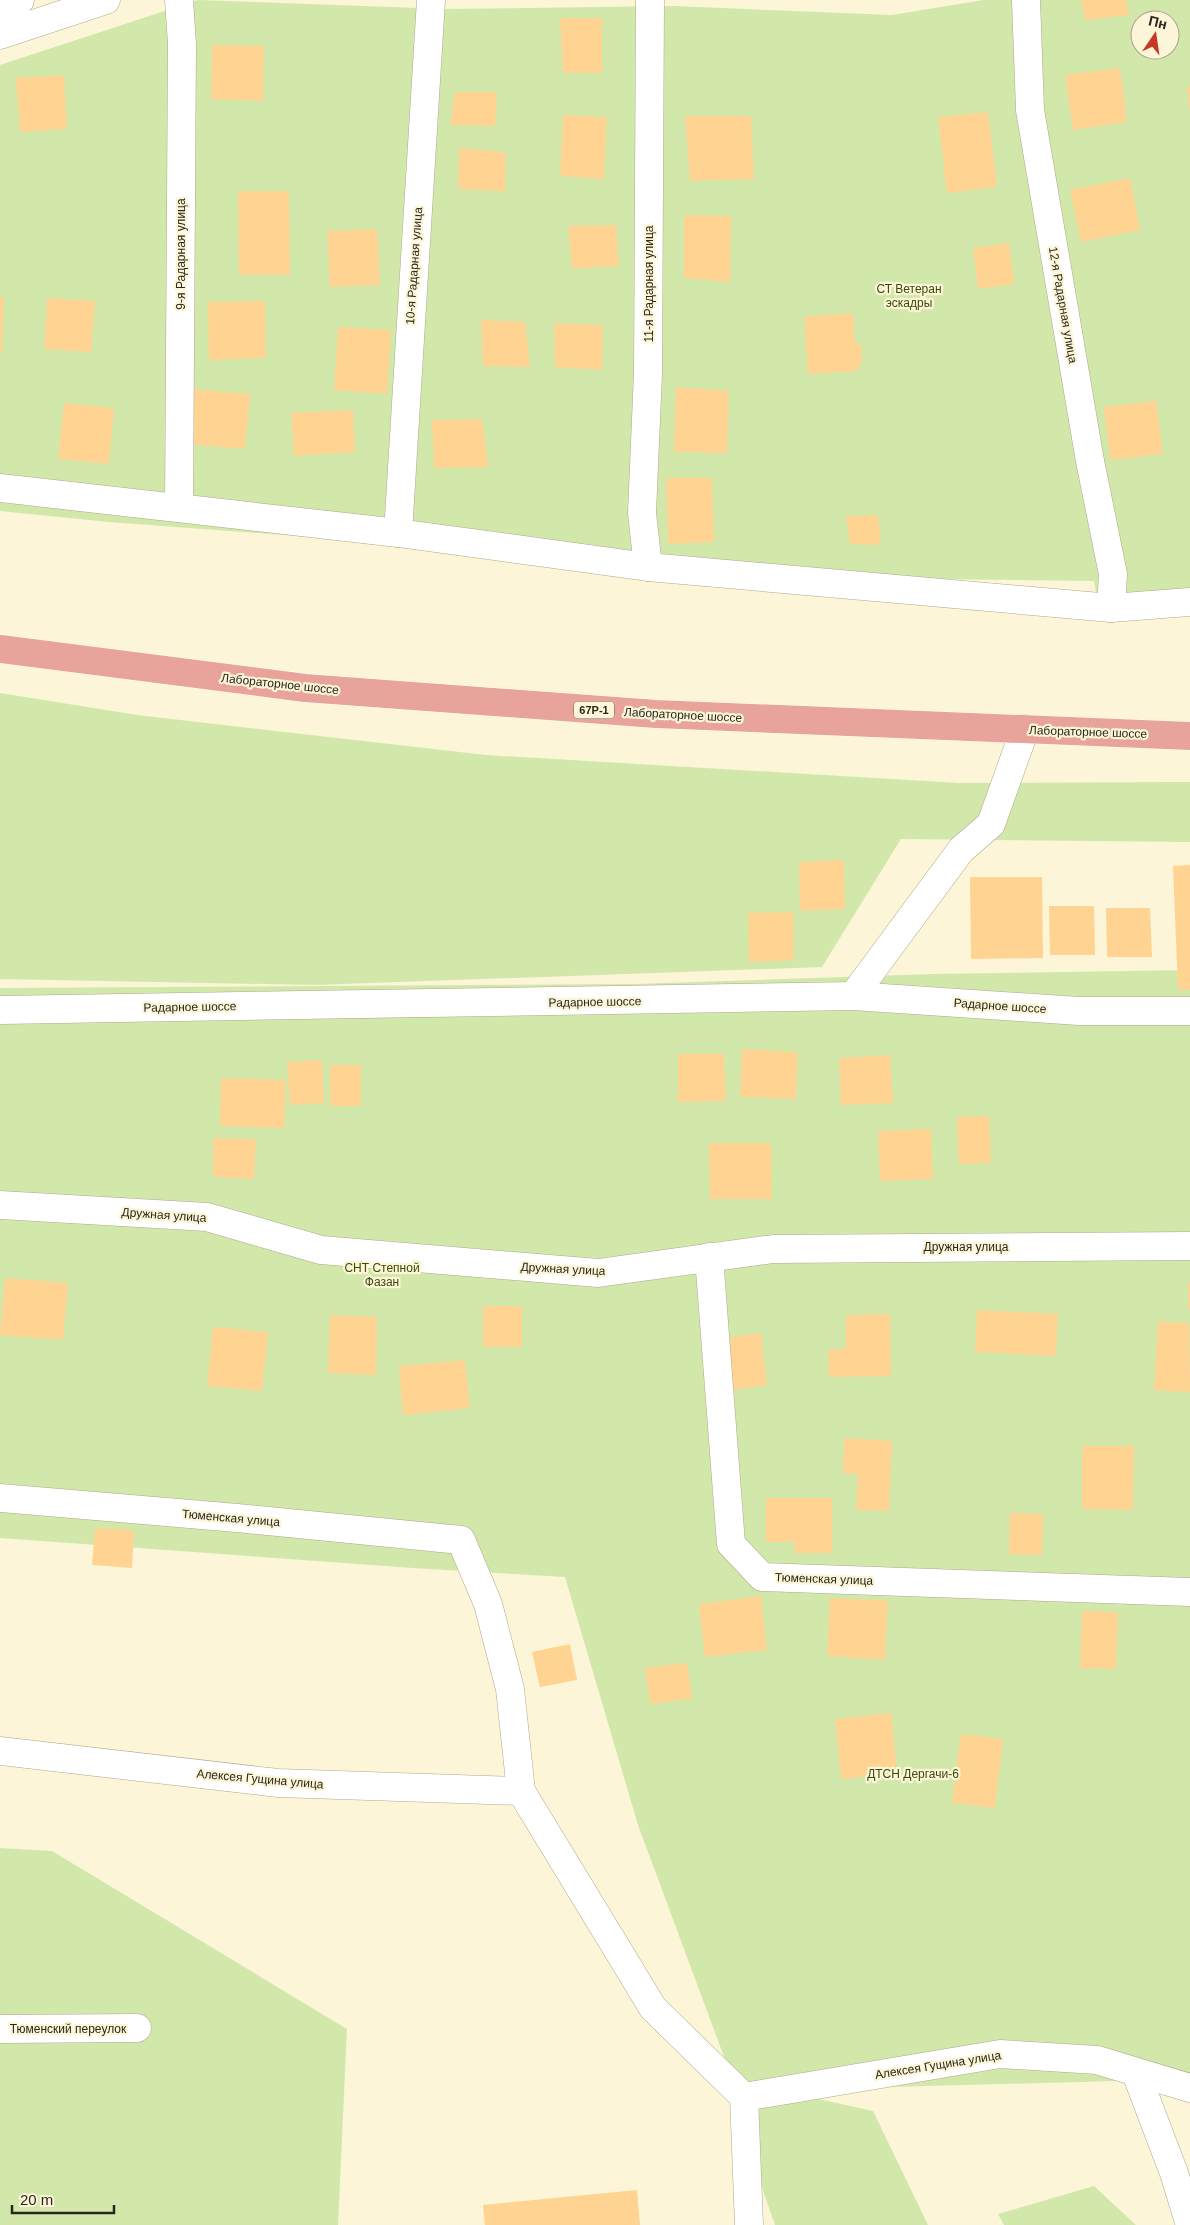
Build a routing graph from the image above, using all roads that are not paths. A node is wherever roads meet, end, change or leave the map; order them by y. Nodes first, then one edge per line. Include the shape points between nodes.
1 (20, 0) edge
2 (106, 0) edge
3 (178, 0) edge
4 (431, 0) edge
5 (650, 0) edge
6 (1026, 0) edge
7 (0, 20) edge
8 (0, 35) edge
9 (0, 488) edge
10 (179, 508) junction
11 (398, 533) junction
12 (648, 567) junction
13 (1190, 602) edge
14 (1111, 608) junction
15 (0, 649) edge
16 (1025, 730) junction
17 (1190, 736) edge
18 (853, 996) junction
19 (0, 1010) edge
20 (1190, 1011) edge
21 (0, 1205) edge
22 (1190, 1246) edge
23 (709, 1257) junction
24 (0, 1498) edge
25 (1190, 1592) edge
26 (0, 1751) edge
27 (521, 1791) junction
28 (137, 2028) dead end
29 (0, 2029) edge
30 (1136, 2073) junction
31 (1190, 2088) edge
32 (744, 2097) junction
33 (749, 2225) edge
34 (1190, 2225) edge

1 - 7 street
2 - 8 street
3 - 10 street, 9-я Радарная улица via 182,44
4 - 11 street, 10-я Радарная улица
5 - 12 street, 11-я Радарная улица via 648,374 642,512
6 - 14 street, 12-я Радарная улица via 1030,110 1090,461 1113,574
9 - 10 street
10 - 11 street
11 - 12 street
12 - 14 street
13 - 14 street
15 - 16 main road, Лабораторное шоссе / 67Р-1 via 305,688 656,714
16 - 17 main road, Лабораторное шоссе / 67Р-1
16 - 18 street via 991,824 961,850
18 - 19 street, Радарное шоссе
18 - 20 street, Радарное шоссе via 1079,1011
21 - 23 street, Дружная улица via 207,1217 320,1250 598,1273
22 - 23 street, Дружная улица via 773,1249
23 - 25 street, Тюменская улица via 730,1544 762,1577
24 - 27 street, Тюменская улица via 461,1540 488,1604 510,1689
26 - 27 street, Алексея Гущина улица via 278,1783
27 - 32 street via 653,2008
28 - 29 street, Тюменский переулок
30 - 31 street, Алексея Гущина улица
30 - 32 street, Алексея Гущина улица via 1097,2060 1000,2054
30 - 34 street
32 - 33 street

